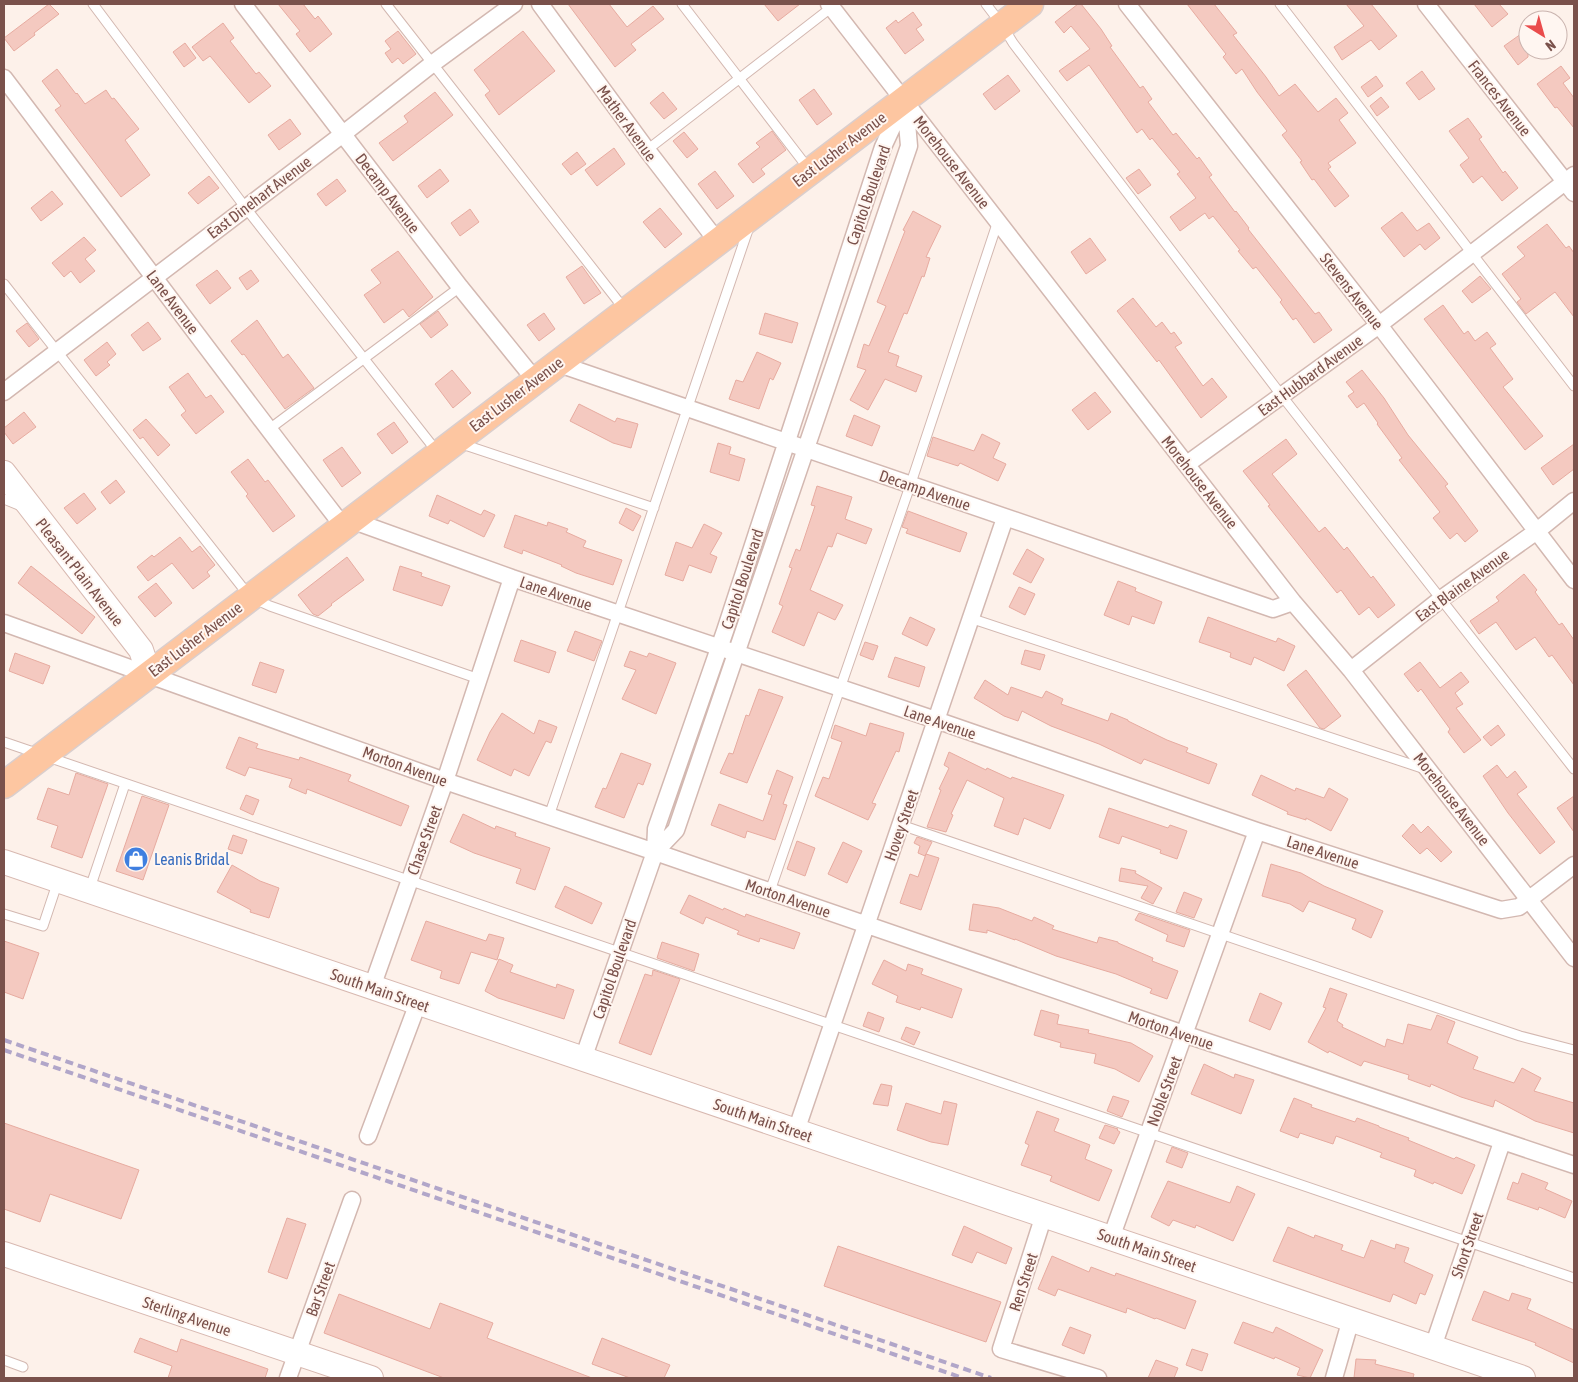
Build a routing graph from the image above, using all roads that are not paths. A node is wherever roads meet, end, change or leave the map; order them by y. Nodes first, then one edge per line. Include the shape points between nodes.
1 (93, 4) edge
2 (243, 4) edge
3 (386, 4) edge
4 (514, 4) edge
5 (540, 4) edge
6 (682, 4) edge
7 (986, 4) edge
8 (1030, 4) edge
9 (1127, 4) edge
10 (1280, 4) edge
11 (1426, 4) edge
12 (830, 5) edge
13 (1002, 25) junction
14 (432, 64) junction
15 (4, 78) edge
16 (739, 78) junction
17 (904, 100) junction
18 (343, 134) junction
19 (647, 150) junction
20 (810, 171) junction
21 (1571, 183) edge
22 (245, 207) junction
23 (754, 212) junction
24 (998, 221) junction
25 (717, 241) junction
26 (1472, 252) junction
27 (155, 276) junction
28 (4, 284) edge
29 (460, 287) junction
30 (625, 311) junction
31 (1379, 325) junction
32 (56, 352) junction
33 (363, 360) junction
34 (556, 363) junction
35 (535, 380) junction
36 (1574, 386) edge
37 (4, 392) edge
38 (1282, 396) junction
39 (687, 408) junction
40 (268, 430) junction
41 (787, 443) junction
42 (446, 447) junction
43 (806, 450) junction
44 (1187, 464) junction
45 (4, 473) edge
46 (910, 486) junction
47 (4, 499) edge
48 (1574, 501) edge
49 (654, 508) junction
50 (31, 509) junction
51 (1004, 518) junction
52 (347, 523) junction
53 (1537, 531) junction
54 (512, 578) junction
55 (1574, 580) edge
56 (250, 597) junction
57 (1441, 599) junction
58 (1293, 602) junction
59 (618, 614) junction
60 (970, 618) junction
61 (4, 623) edge
62 (719, 648) junction
63 (736, 653) junction
64 (1351, 670) junction
65 (149, 674) junction
66 (479, 679) junction
67 (840, 688) junction
68 (936, 720) junction
69 (4, 742) edge
70 (42, 756) junction
71 (1574, 769) edge
72 (1430, 771) junction
73 (445, 781) junction
74 (124, 784) junction
75 (4, 785) edge
76 (549, 816) junction
77 (901, 825) junction
78 (1257, 830) junction
79 (655, 852) junction
80 (4, 862) edge
81 (1574, 865) edge
82 (58, 880) junction
83 (410, 881) junction
84 (88, 891) junction
85 (770, 892) junction
86 (1529, 899) junction
87 (4, 914) edge
88 (866, 925) junction
89 (1220, 934) junction
90 (620, 953) junction
91 (1574, 958) edge
92 (372, 987) junction
93 (418, 1003) junction
94 (832, 1025) junction
95 (1184, 1034) junction
96 (1574, 1050) edge
97 (583, 1059) junction
98 (796, 1131) junction
99 (1149, 1133) junction
100 (368, 1136) dead end
101 (1502, 1142) junction
102 (1574, 1166) edge
103 (352, 1200) dead end
104 (1044, 1215) junction
105 (1111, 1238) junction
106 (1468, 1242) junction
107 (4, 1254) edge
108 (1574, 1278) edge
109 (1351, 1320) junction
110 (1433, 1347) junction
111 (297, 1353) junction
112 (4, 1360) edge
113 (23, 1367) dead end
114 (288, 1378) edge
115 (371, 1378) edge
116 (1098, 1378) edge
117 (1334, 1378) edge
118 (1523, 1378) edge

1 - 22 lane
2 - 18 street, Decamp Avenue
3 - 14 lane
4 - 14 street, East Dinehart Avenue
5 - 19 street, Mather Avenue
6 - 16 lane
7 - 13 lane
8 - 13 main road, East Lusher Avenue
9 - 31 street, Stevens Avenue
10 - 26 lane
11 - 21 street, Frances Avenue
12 - 16 lane
12 - 17 street, Morehouse Avenue
13 - 17 main road, East Lusher Avenue
13 - 38 lane
14 - 18 street, East Dinehart Avenue
14 - 30 lane
15 - 27 street, Lane Avenue
16 - 19 lane
16 - 20 lane
17 - 20 main road, East Lusher Avenue
17 - 24 street, Morehouse Avenue
17 - 41 street, Capitol Boulevard via 883,147
17 - 43 street, Capitol Boulevard via 910,146
18 - 22 street, East Dinehart Avenue
18 - 29 street, Decamp Avenue
19 - 25 street, Mather Avenue
20 - 23 main road, East Lusher Avenue
21 - 26 street, East Hubbard Avenue
22 - 27 street, East Dinehart Avenue
22 - 33 lane
23 - 25 main road, East Lusher Avenue
23 - 39 lane
24 - 44 street, Morehouse Avenue
24 - 46 lane
25 - 30 main road, East Lusher Avenue
26 - 31 street, East Hubbard Avenue
26 - 36 lane
27 - 32 street, East Dinehart Avenue
27 - 40 street, Lane Avenue
28 - 32 lane
29 - 33 lane
29 - 35 street, Decamp Avenue
30 - 34 main road, East Lusher Avenue
31 - 38 street, East Hubbard Avenue
31 - 53 street, Stevens Avenue
32 - 37 street, East Dinehart Avenue
32 - 56 lane
33 - 40 lane
33 - 42 lane
34 - 35 main road, East Lusher Avenue
34 - 39 street, Decamp Avenue
35 - 42 main road, East Lusher Avenue
38 - 44 street, East Hubbard Avenue
38 - 57 lane
39 - 41 street, Decamp Avenue
39 - 49 lane
40 - 52 street, Lane Avenue
41 - 43 street, Decamp Avenue
41 - 62 street, Capitol Boulevard
42 - 49 lane
42 - 52 main road, East Lusher Avenue
43 - 46 street, Decamp Avenue
43 - 63 street, Capitol Boulevard
44 - 58 street, Morehouse Avenue
45 - 50 main road, Pleasant Plain Avenue
46 - 51 street, Decamp Avenue
46 - 67 lane
47 - 50 lane
48 - 53 street, East Blaine Avenue
49 - 59 lane
50 - 65 main road, Pleasant Plain Avenue via 141,650
51 - 58 street, Decamp Avenue via 1272,609
51 - 60 street, Hovey Street
52 - 54 street, Lane Avenue
52 - 56 main road, East Lusher Avenue
53 - 55 street, Stevens Avenue
53 - 57 street, East Blaine Avenue
54 - 59 street, Lane Avenue
54 - 66 street, Chase Street
56 - 65 main road, East Lusher Avenue
56 - 66 lane
57 - 64 street, East Blaine Avenue
57 - 71 lane
58 - 64 street, Morehouse Avenue
59 - 62 street, Lane Avenue
59 - 76 lane
60 - 68 street, Hovey Street
60 - 72 lane
61 - 65 street, Morton Avenue
62 - 63 street, Lane Avenue
62 - 79 street, Capitol Boulevard via 656,829
63 - 67 street, Lane Avenue
63 - 79 street, Capitol Boulevard via 676,830
64 - 72 street, Morehouse Avenue
65 - 70 main road, East Lusher Avenue
65 - 73 street, Morton Avenue
66 - 73 street, Chase Street
67 - 68 street, Lane Avenue
67 - 85 lane
68 - 77 street, Hovey Street
68 - 78 street, Lane Avenue
69 - 70 lane
70 - 74 lane
70 - 75 main road, East Lusher Avenue
72 - 86 street, Morehouse Avenue
73 - 76 street, Morton Avenue
73 - 83 street, Chase Street
74 - 83 lane
74 - 84 lane
76 - 79 street, Morton Avenue
77 - 88 street, Hovey Street
77 - 89 lane
78 - 86 street, Lane Avenue via 1501,910 1519,907
78 - 89 street, Noble Street
79 - 85 street, Morton Avenue
79 - 90 street, Capitol Boulevard
80 - 82 main road, South Main Street
81 - 86 street, Lane Avenue
82 - 84 main road, South Main Street
82 - 87 lane via 43,926
83 - 90 lane
83 - 92 street, Chase Street
84 - 92 main road, South Main Street
85 - 88 street, Morton Avenue
86 - 91 street, Morehouse Avenue
88 - 94 street, Hovey Street
88 - 95 street, Morton Avenue
89 - 95 street, Noble Street
89 - 96 lane via 1520,1036
90 - 94 lane
90 - 97 street, Capitol Boulevard
92 - 93 main road, South Main Street
93 - 97 main road, South Main Street
93 - 100 street
94 - 98 street, Hovey Street
94 - 99 lane
95 - 99 street, Noble Street
95 - 101 street, Morton Avenue
97 - 98 main road, South Main Street
98 - 104 main road, South Main Street
99 - 105 street, Noble Street
99 - 106 lane
101 - 102 street, Morton Avenue
101 - 106 street, Short Street
103 - 111 street, Bar Street
104 - 105 main road, South Main Street
104 - 116 street, Ren Street via 1001,1349
105 - 109 main road, South Main Street
106 - 108 lane
106 - 110 street, Short Street
107 - 111 main road, Sterling Avenue
109 - 110 main road, South Main Street
109 - 117 street
110 - 118 main road, South Main Street
111 - 114 street, Bar Street
111 - 115 main road, Sterling Avenue
112 - 113 lane

